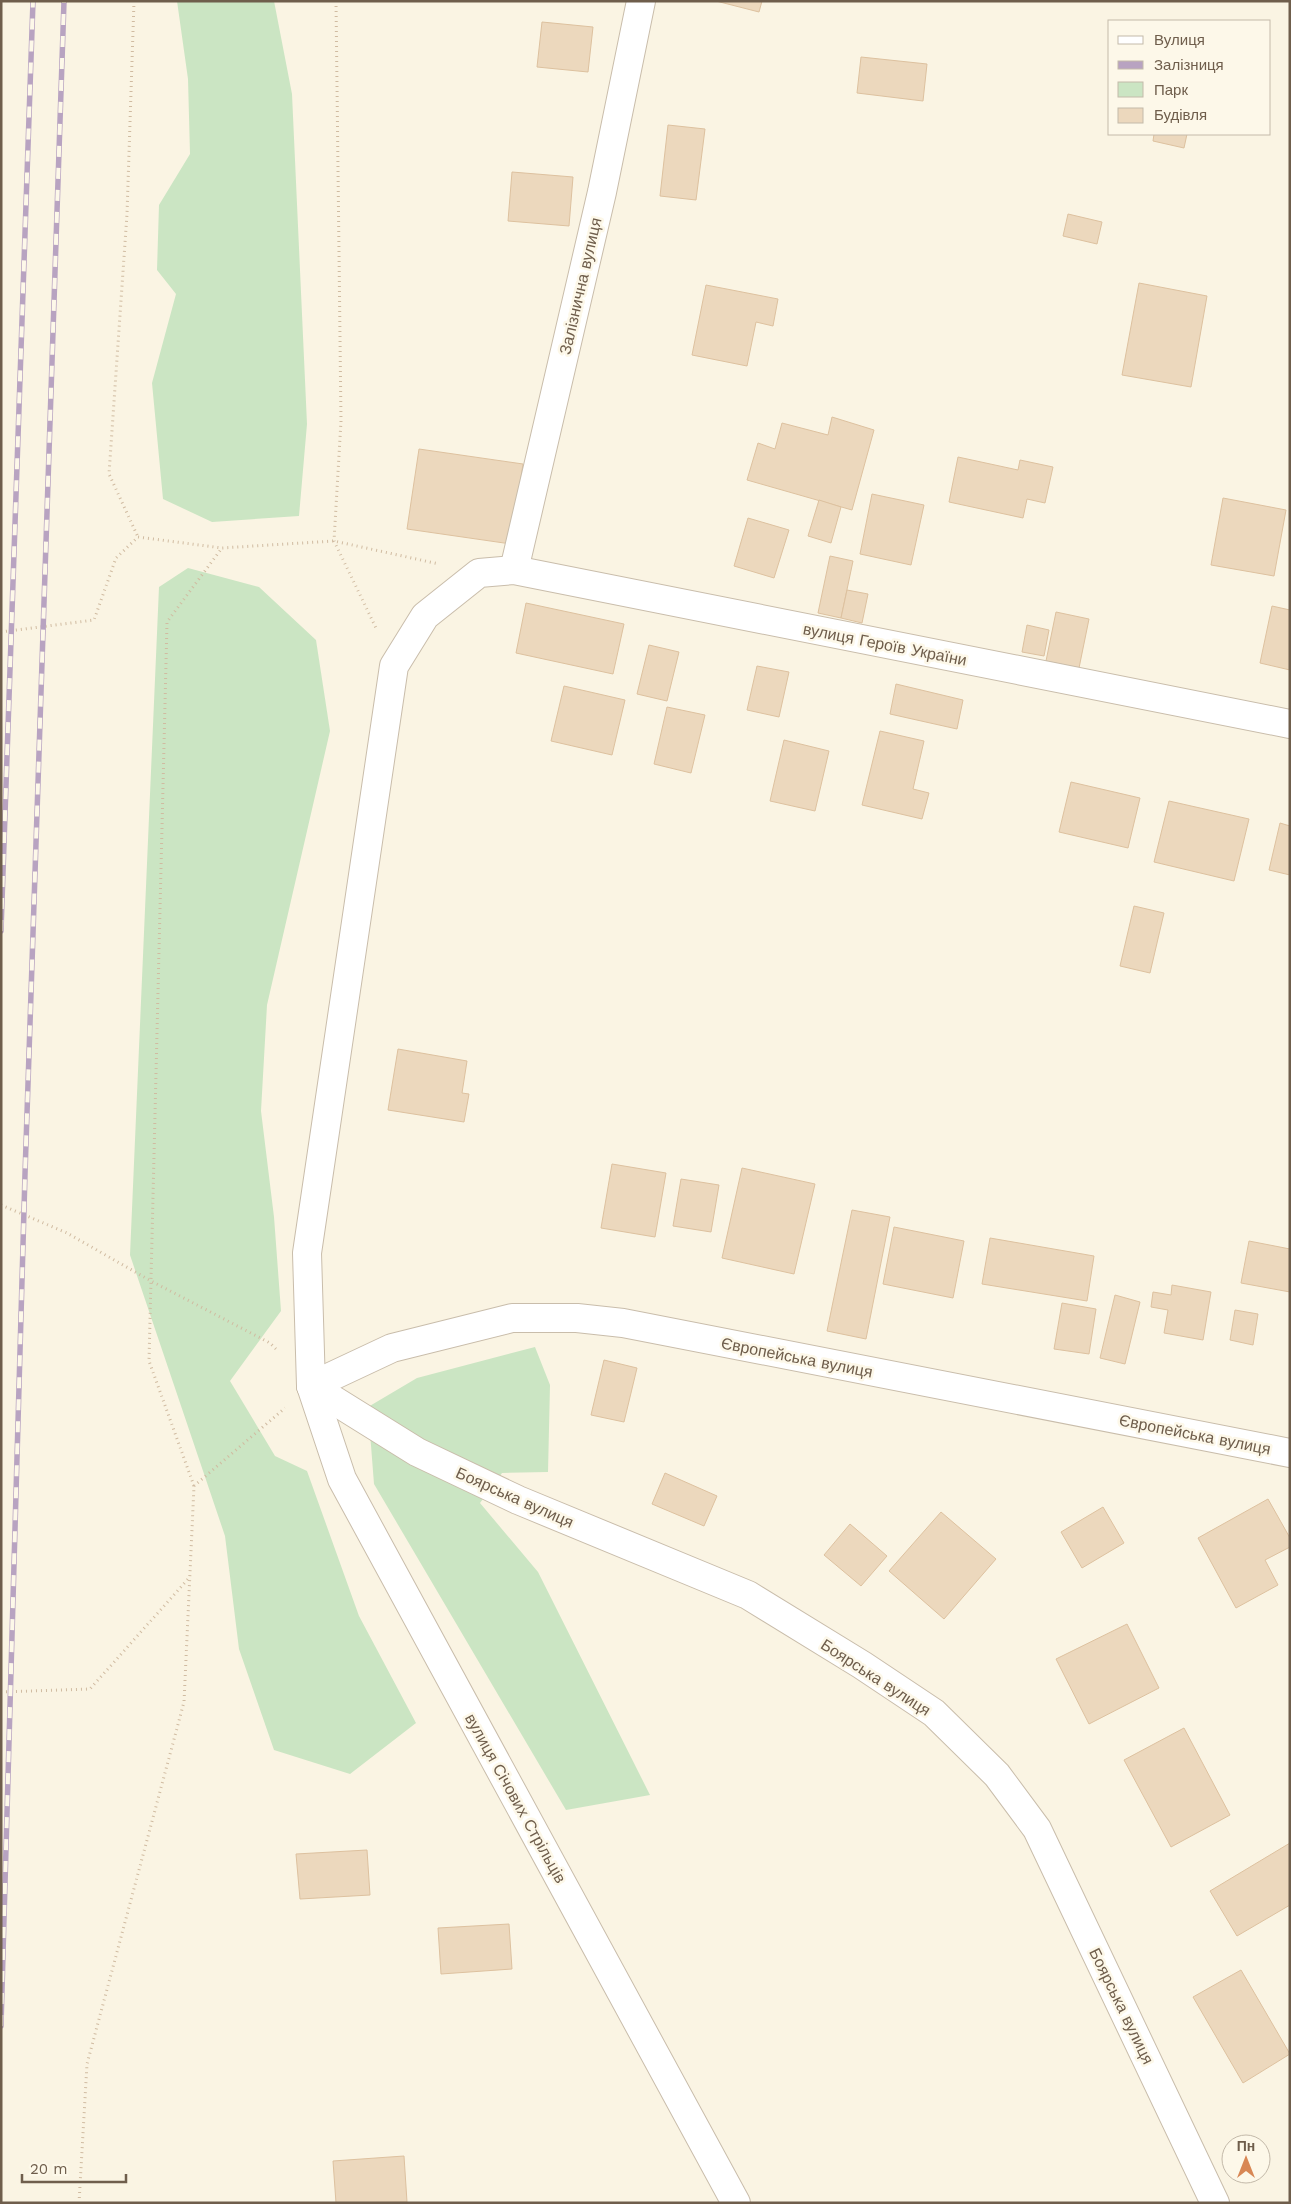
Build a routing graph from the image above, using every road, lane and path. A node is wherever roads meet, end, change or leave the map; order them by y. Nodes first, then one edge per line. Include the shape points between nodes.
1 (134, 1) edge
2 (336, 1) edge
3 (641, 1) edge
4 (138, 537) junction
5 (334, 541) junction
6 (222, 548) junction
7 (514, 570) junction
8 (479, 573) junction
9 (1, 632) edge
10 (394, 666) junction
11 (1290, 724) edge
12 (1, 1205) edge
13 (151, 1281) junction
14 (311, 1386) junction
15 (1290, 1453) edge
16 (194, 1486) junction
17 (190, 1577) junction
18 (1, 1692) edge
19 (79, 2203) edge
20 (736, 2203) edge
21 (1216, 2203) edge

1 - 4 path via 127,214 109,474
2 - 5 path via 341,421
3 - 7 street, Залізнична вулиця via 602,192
4 - 6 path
4 - 9 path via 116,558 94,620
5 - 6 path
5 - 8 path
5 - 10 path
6 - 13 path via 167,622
7 - 8 street, вулиця Героїв України
7 - 11 street, вулиця Героїв України
8 - 10 street via 426,616
10 - 14 street, вулиця Січових Стрільців via 307,1253
12 - 13 path via 67,1233
13 - 14 path via 270,1343
13 - 16 path via 149,1361
14 - 15 street, Європейська вулиця via 392,1348 512,1318 577,1318 623,1323
14 - 16 path
14 - 20 street, вулиця Січових Стрільців via 342,1479
14 - 21 street, Боярська вулиця via 442,1464 518,1500 748,1595 934,1713 997,1775 1037,1829
16 - 17 path
17 - 18 path via 90,1689
17 - 19 path via 184,1702 86,2064

